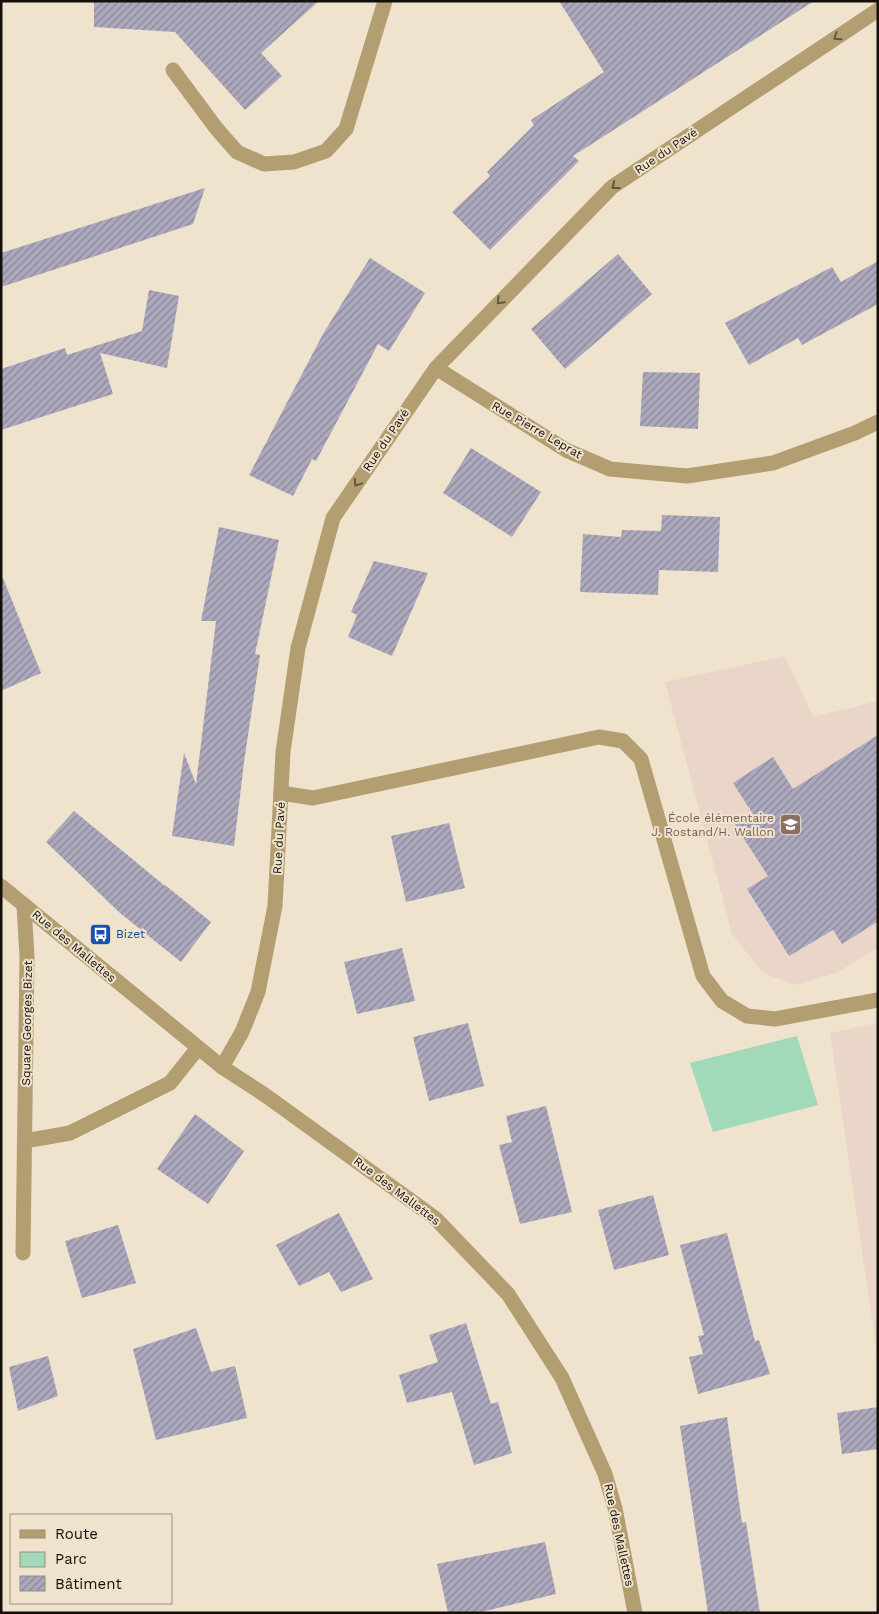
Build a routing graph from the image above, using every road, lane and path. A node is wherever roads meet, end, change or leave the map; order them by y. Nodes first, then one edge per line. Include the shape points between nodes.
1 (385, 1) edge
2 (878, 10) edge
3 (173, 70) dead end
4 (436, 368) junction
5 (878, 422) edge
6 (281, 793) junction
7 (1, 886) edge
8 (24, 905) junction
9 (878, 1000) edge
10 (198, 1048) junction
11 (222, 1067) junction
12 (25, 1141) junction
13 (24, 1254) dead end
14 (635, 1613) edge

1 - 3 street via 346,128 326,151 294,162 264,164 237,152
2 -> 4 street, Rue du Pavé via 612,187
4 - 5 street, Rue Pierre Leprat via 566,450 610,469 687,476 773,463
4 -> 6 street, Rue du Pavé via 333,518 298,648 283,752
6 - 9 street via 313,798 599,737 623,741 641,759 704,976 722,1002 747,1016 775,1019
6 - 11 street, Rue du Pavé via 275,906 258,992 242,1032
7 - 8 street, Rue des Mallettes
8 - 10 street, Rue des Mallettes
8 - 12 street, Square Georges Bizet via 28,957
10 - 11 street, Rue des Mallettes
10 - 12 street via 170,1082 70,1133
11 - 14 street, Rue des Mallettes via 435,1218 508,1294 562,1378 605,1474
12 - 13 street, Square Georges Bizet

